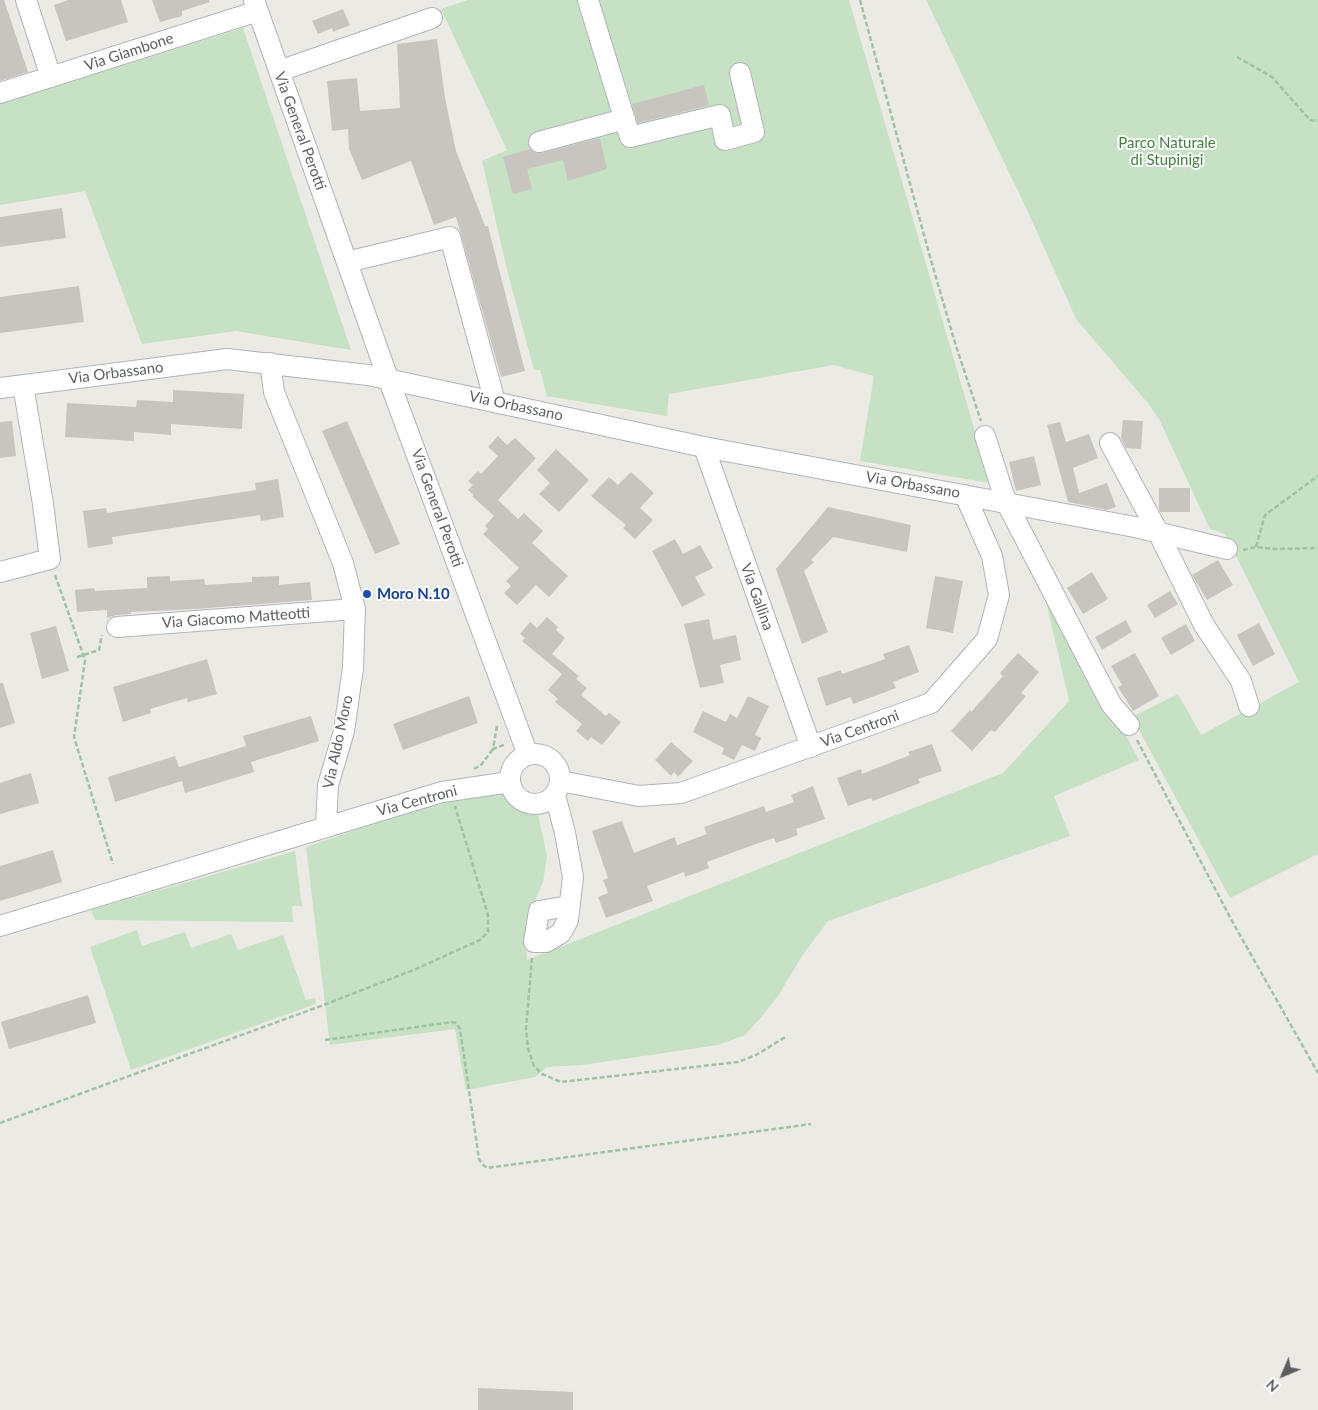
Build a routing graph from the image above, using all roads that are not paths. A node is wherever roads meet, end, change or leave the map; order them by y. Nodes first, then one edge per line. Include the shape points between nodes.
1 (26, 0) edge
2 (588, 0) edge
3 (256, 6) edge
4 (432, 18) dead end
5 (279, 70) junction
6 (740, 73) dead end
7 (51, 77) junction
8 (0, 93) edge
9 (625, 119) junction
10 (539, 142) dead end
11 (347, 262) junction
12 (270, 363) junction
13 (389, 379) junction
14 (23, 385) junction
15 (0, 388) edge
16 (495, 402) junction
17 (985, 436) road end
18 (1110, 443) dead end
19 (704, 447) junction
20 (965, 495) junction
21 (1006, 502) junction
22 (1158, 532) junction
23 (1227, 549) road end
24 (0, 572) edge
25 (355, 610) junction
26 (117, 627) road end
27 (1249, 706) dead end
28 (1129, 725) road end
29 (811, 747) junction
30 (528, 755) junction
31 (510, 782) junction
32 (558, 788) junction
33 (326, 826) junction
34 (569, 906) junction
35 (0, 926) edge

1 - 7 street
2 - 9 street
3 - 5 street, Via General Perotti
3 - 7 street, Via Giambone
4 - 5 street
5 - 11 street, Via General Perotti
6 - 9 street via 754,132 725,140 720,115 630,137
7 - 8 street, Via Giambone
9 - 10 street
11 - 13 street, Via General Perotti
11 - 16 street via 450,237
12 - 13 street, Via Orbassano
12 - 14 street, Via Orbassano via 227,359
12 - 25 street, Via Aldo Moro via 274,392 343,563
13 - 16 street, Via Orbassano
13 - 30 street, Via General Perotti
14 - 15 street, Via Orbassano
14 - 24 street via 50,559
16 - 19 street, Via Orbassano
17 - 21 street
18 - 22 street
19 - 20 street, Via Orbassano
19 - 29 street, Via Gallina
20 - 21 street, Via Orbassano
20 - 29 street, Via Centroni via 992,556 1000,595 987,639 931,703
21 - 22 street, Via Orbassano
21 - 28 street via 1111,704
22 - 23 street, Via Orbassano
22 - 27 street via 1204,626 1241,681
25 - 26 street, Via Giacomo Matteotti
25 - 33 street, Via Aldo Moro via 353,668 344,730 328,786
29 - 32 street, Via Centroni via 681,794 639,796
30 - 31 street via 514,764
30 - 32 street via 546,756 555,763 559,771
31 - 32 street via 517,797 535,805 543,804
31 - 33 street, Via Centroni via 450,790
32 - 34 street via 573,877
33 - 35 street
34 - 34 street via 539,912 534,942 546,942 561,932 568,920

